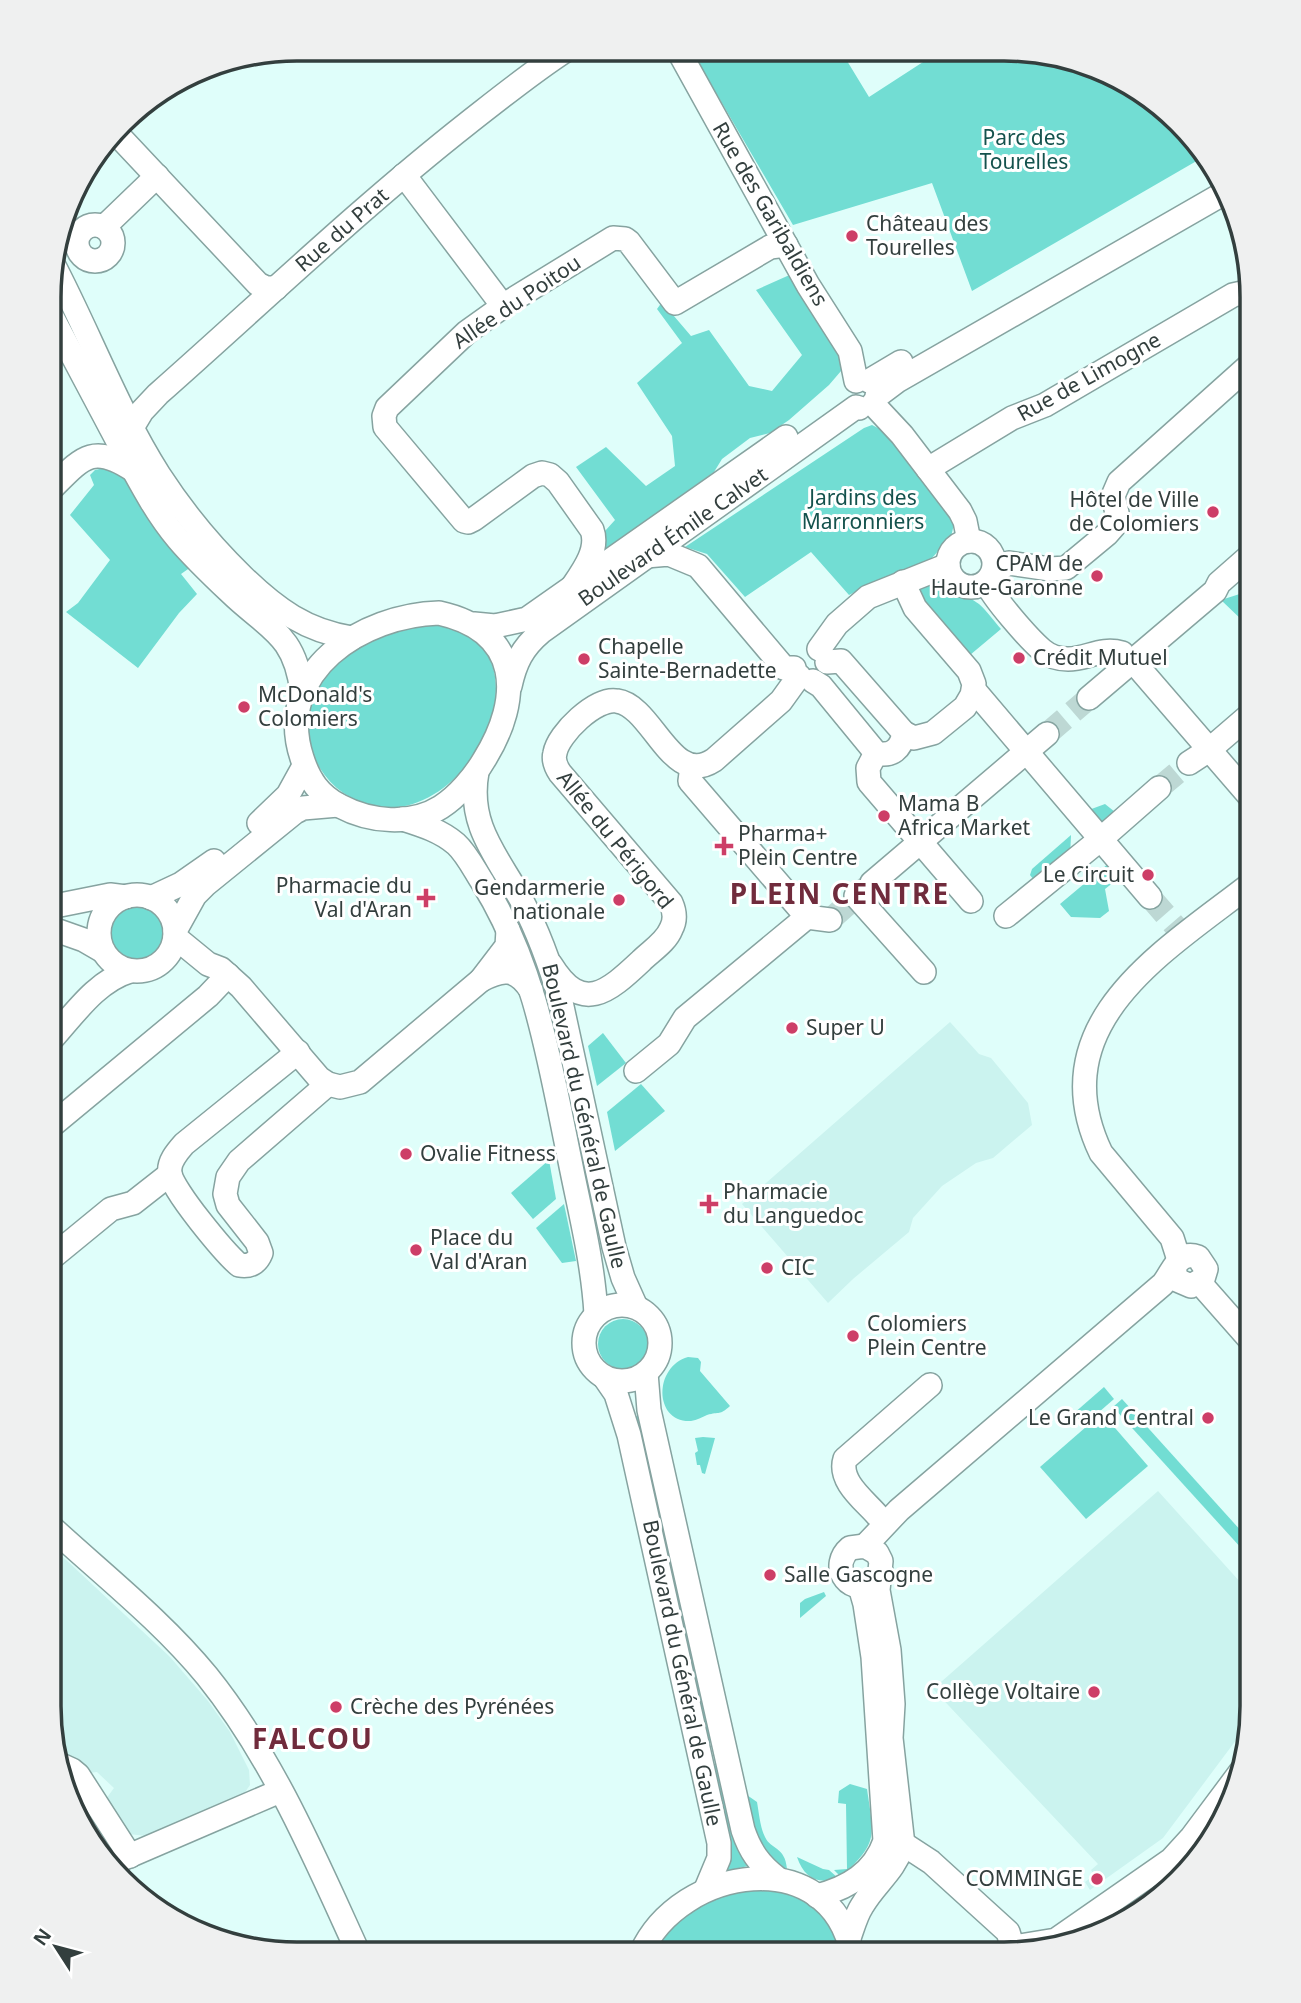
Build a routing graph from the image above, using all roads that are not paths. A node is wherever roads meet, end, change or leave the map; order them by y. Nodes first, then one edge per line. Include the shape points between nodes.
1 (550, 61) edge
2 (684, 61) edge
3 (122, 140) edge
4 (404, 175) junction
5 (157, 176) junction
6 (1209, 182) edge
7 (1217, 197) edge
8 (786, 245) junction
9 (65, 256) edge
10 (62, 282) edge
11 (276, 288) junction
12 (1240, 293) edge
13 (503, 306) junction
14 (61, 334) edge
15 (1240, 374) edge
16 (864, 394) junction
17 (133, 426) junction
18 (928, 469) junction
19 (134, 471) junction
20 (61, 480) edge
21 (969, 541) junction
22 (646, 556) junction
23 (948, 565) junction
24 (1240, 565) edge
25 (989, 577) junction
26 (903, 582) junction
27 (573, 586) junction
28 (474, 624) junction
29 (352, 638) junction
30 (823, 656) junction
31 (1127, 657) junction
32 (802, 675) junction
33 (510, 686) junction
34 (974, 690) junction
35 (302, 692) junction
36 (1089, 698) tunnel mouth
37 (1240, 724) edge
38 (904, 733) junction
39 (1047, 734) tunnel mouth
40 (1209, 750) junction
41 (876, 752) junction
42 (1025, 753) junction
43 (1189, 763) tunnel mouth
44 (304, 766) junction
45 (692, 766) junction
46 (477, 772) junction
47 (1240, 785) edge
48 (1159, 788) tunnel mouth
49 (338, 805) junction
50 (403, 819) junction
51 (1102, 838) junction
52 (919, 841) junction
53 (1240, 891) edge
54 (126, 897) junction
55 (1150, 897) tunnel mouth
56 (151, 898) junction
57 (971, 901) dead end
58 (61, 905) edge
59 (1240, 909) edge
60 (1006, 916) dead end
61 (807, 917) junction
62 (830, 920) dead end
63 (508, 930) junction
64 (61, 932) edge
65 (175, 934) junction
66 (104, 954) junction
67 (160, 964) junction
68 (551, 965) junction
69 (218, 969) junction
70 (130, 971) junction
71 (924, 972) dead end
72 (481, 980) junction
73 (93, 995) junction
74 (535, 997) junction
75 (61, 1029) edge
76 (298, 1052) junction
77 (636, 1071) dead end
78 (328, 1084) junction
79 (61, 1118) edge
80 (170, 1174) junction
81 (61, 1250) edge
82 (1187, 1270) junction
83 (636, 1307) junction
84 (596, 1314) junction
85 (1239, 1328) edge
86 (646, 1373) junction
87 (605, 1378) junction
88 (930, 1384) dead end
89 (877, 1515) dead end
90 (61, 1536) edge
91 (876, 1559) junction
92 (860, 1587) junction
93 (71, 1769) edge
94 (280, 1791) junction
95 (1219, 1801) edge
96 (894, 1843) junction
97 (122, 1859) edge
98 (776, 1878) junction
99 (706, 1889) junction
100 (817, 1896) junction
101 (1064, 1934) edge
102 (1012, 1941) edge
103 (353, 1942) edge
104 (648, 1942) edge
105 (848, 1942) edge
106 (851, 1942) edge

1 - 4 street, Rue du Prat
2 - 8 street, Rue des Garibaldiens
3 - 5 street
4 - 11 street, Rue du Prat
4 - 13 street
5 - 9 street via 104,228 85,228 77,250
5 - 11 street via 258,284
6 - 16 street, Boulevard Émile Calvet
7 - 16 street, Boulevard Émile Calvet via 897,381
8 - 13 street, Allée du Poitou via 770,247 675,303 629,242 613,238
8 - 16 street, Rue des Garibaldiens via 850,351
10 - 17 street
11 - 17 street, Rue du Prat via 158,394
12 - 18 street, Rue de Limogne
13 - 27 street, Allée du Poitou via 467,332 395,398 385,412 384,424 466,522 533,476 542,473 554,478 594,537 593,550
14 - 19 street
15 - 25 street via 1116,486 1117,518 1108,534 1066,568 1009,563
16 - 18 street
16 - 22 street, Boulevard Émile Calvet via 856,407
16 - 27 street, Boulevard Émile Calvet
17 - 29 street via 187,515 253,586 298,622
18 - 21 street via 963,516
19 - 20 street via 111,457 94,456
19 - 35 street via 177,537 284,639 299,670
21 - 23 street via 952,551
21 - 25 street via 989,550 995,564
22 - 32 street via 669,554 698,566 783,668
22 - 33 street, Boulevard Émile Calvet via 526,644
23 - 25 street via 958,583 972,587
23 - 26 street
24 - 31 street via 1215,591
25 - 31 street via 1010,613 1046,653 1065,659 1101,651
26 - 30 street via 868,597 837,624
26 - 34 street via 915,608 972,677
27 - 28 street, Boulevard Émile Calvet via 527,619 495,626
28 - 29 street via 439,613 420,614
28 - 33 street via 498,650
29 - 35 street via 323,661
30 - 32 street via 814,647 803,649 795,657
30 - 38 street via 841,661
31 - 36 street
31 - 40 street
32 - 41 street via 821,686
32 - 45 street via 781,701 714,760
33 - 46 street via 500,730
34 - 38 street via 965,707 933,733 914,738
34 - 42 street
35 - 44 street via 296,718
37 - 40 street
38 - 41 street via 894,752
39 - 42 street
40 - 43 street
40 - 47 street
41 - 52 street via 868,768 869,782
42 - 51 street
42 - 52 street
44 - 49 street via 312,783
44 - 56 street via 288,795 266,816 196,875
45 - 61 street via 690,781
45 - 68 street, Allée du Périgord via 672,753 635,710 617,701 592,708 559,741 554,755 560,773 670,903 674,921 667,937 602,993 577,992
46 - 50 street via 442,807
46 - 68 street, Boulevard du Général de Gaulle via 478,823
48 - 51 street
49 - 50 street via 370,818
49 - 65 street via 303,808 286,818 195,895
50 - 63 street, Boulevard du Général de Gaulle via 440,832 457,845
51 - 55 street
51 - 60 street
52 - 57 street
52 - 71 street via 864,890
53 - 82 street via 1180,932 1119,994 1091,1043 1085,1084 1088,1116 1101,1153 1172,1238
54 - 56 street
54 - 58 street via 110,895
54 - 66 street via 110,906 100,921
56 - 65 street via 168,911
59 - 82 street via 1129,1004 1112,1026 1098,1072 1101,1127 1184,1232
61 - 62 street
61 - 77 street via 685,1018 669,1044
63 - 72 street via 507,946
63 - 74 street, Boulevard du Général de Gaulle
64 - 66 street
65 - 67 street via 170,952
65 - 69 street
66 - 70 street via 119,968
66 - 73 street via 103,975
67 - 69 street via 181,962
67 - 70 street via 143,972
68 - 83 street, Boulevard du Général de Gaulle via 614,1247
69 - 76 street
69 - 79 street via 208,996
70 - 73 street via 111,979
72 - 74 street via 503,972 516,974
72 - 78 street via 360,1082
73 - 75 street
74 - 84 street, Boulevard du Général de Gaulle via 594,1277
76 - 78 street
76 - 80 street via 184,1144 173,1159
78 - 80 street via 239,1161 228,1177 228,1205 260,1247 259,1258 250,1265 235,1261 182,1197
80 - 81 street via 133,1203 111,1209
82 - 85 street
82 - 91 street via 1157,1289 899,1510
83 - 84 street via 622,1304
83 - 86 street via 659,1332 658,1355
84 - 87 street via 583,1336 584,1350 595,1371
86 - 87 street via 626,1381
86 - 98 street, Boulevard du Général de Gaulle via 649,1410 743,1830 749,1849
87 - 99 street, Boulevard du Général de Gaulle via 616,1394 629,1434 719,1843 719,1858
88 - 89 street via 845,1459 846,1480
90 - 94 street via 190,1656 240,1720
91 - 92 street via 876,1580
91 - 92 street via 850,1548 844,1553 840,1566 845,1579
91 - 96 street via 893,1704
92 - 96 street via 873,1657
93 - 97 street via 78,1775
94 - 97 street
94 - 103 street
95 - 101 street via 1171,1860
96 - 100 street via 845,1887
96 - 102 street via 931,1863
96 - 106 street via 897,1860 860,1908
98 - 99 street via 746,1879
98 - 100 street
99 - 104 street via 668,1917
100 - 105 street via 840,1920

